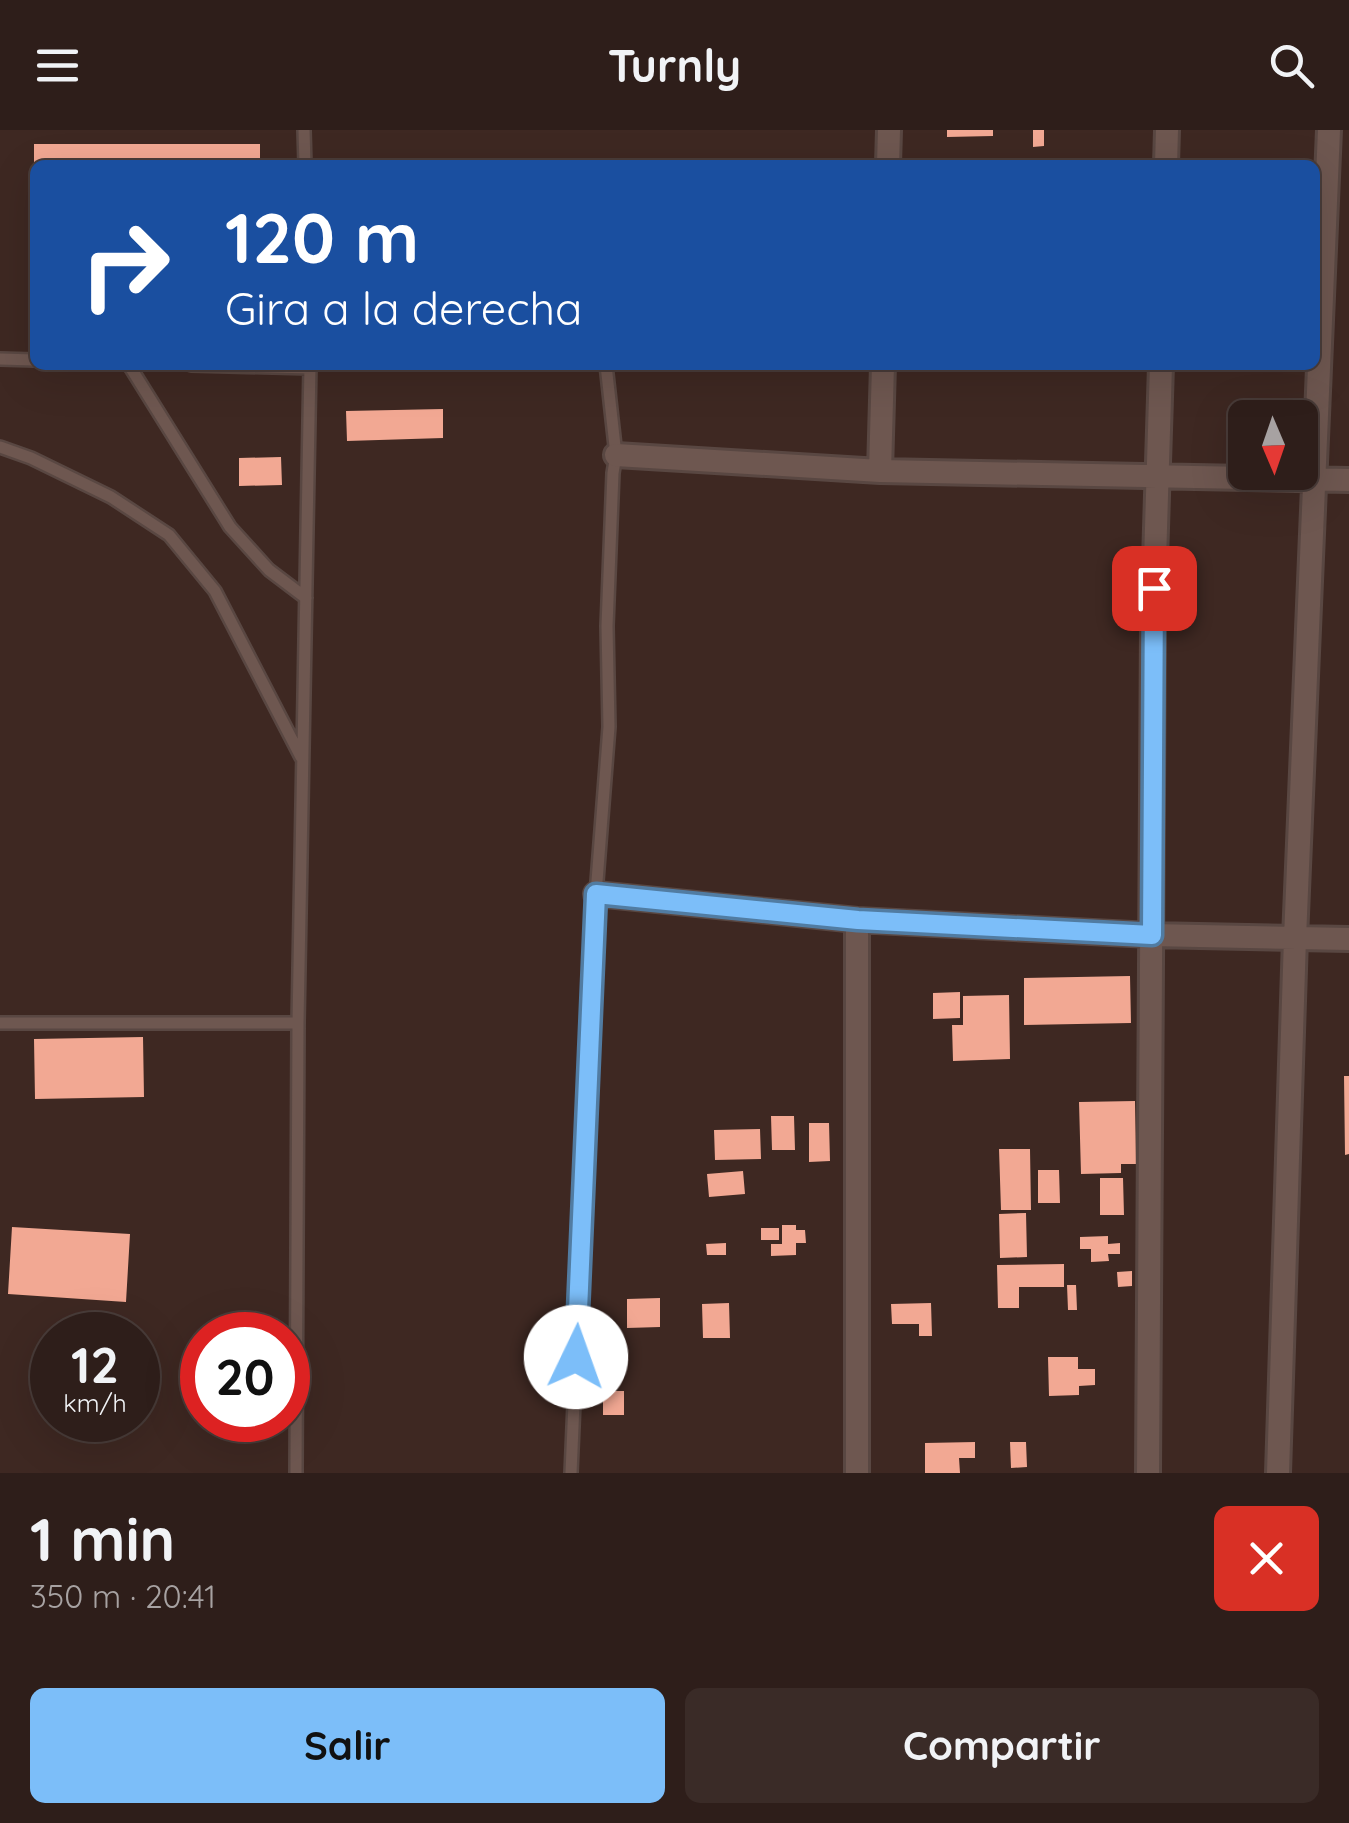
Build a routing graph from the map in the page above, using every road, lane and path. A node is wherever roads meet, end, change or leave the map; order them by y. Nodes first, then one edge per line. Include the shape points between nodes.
1 (304, 130) edge
2 (889, 130) edge
3 (1167, 130) edge
4 (1329, 130) edge
5 (305, 160) edge
6 (888, 160) edge
7 (1166, 160) edge
8 (1320, 340) edge
9 (0, 359) edge
10 (30, 360) edge
11 (132, 370) edge
12 (310, 370) edge
13 (607, 370) edge
14 (883, 370) edge
15 (1161, 370) edge
16 (1319, 370) edge
17 (1317, 400) edge
18 (0, 447) edge
19 (616, 455) junction
20 (880, 470) junction
21 (1158, 476) junction
22 (1228, 478) edge
23 (1318, 480) edge
24 (1349, 480) edge
25 (1314, 490) edge
26 (306, 598) junction
27 (302, 760) junction
28 (596, 894) junction
29 (858, 920) junction
30 (1152, 935) junction
31 (1295, 938) junction
32 (1349, 939) edge
33 (0, 1023) edge
34 (298, 1023) junction
35 (296, 1473) edge
36 (571, 1473) edge
37 (857, 1473) edge
38 (1148, 1473) edge
39 (1278, 1473) edge

1 - 5 lane
2 - 6 street
3 - 7 street
4 - 8 street
9 - 10 lane
11 - 26 lane via 230,527 268,570
12 - 26 lane
13 - 19 lane
14 - 20 street
15 - 21 street
16 - 17 street
18 - 27 lane via 111,497 169,534 215,591
19 - 20 street
19 - 28 lane via 609,727
20 - 21 street
21 - 22 street
21 - 30 street
23 - 24 street
25 - 31 street
26 - 27 lane
27 - 34 lane
28 - 29 street
28 - 36 lane
29 - 30 street
29 - 37 street
30 - 31 street
30 - 38 street
31 - 32 street
31 - 39 street
33 - 34 lane
34 - 35 lane

